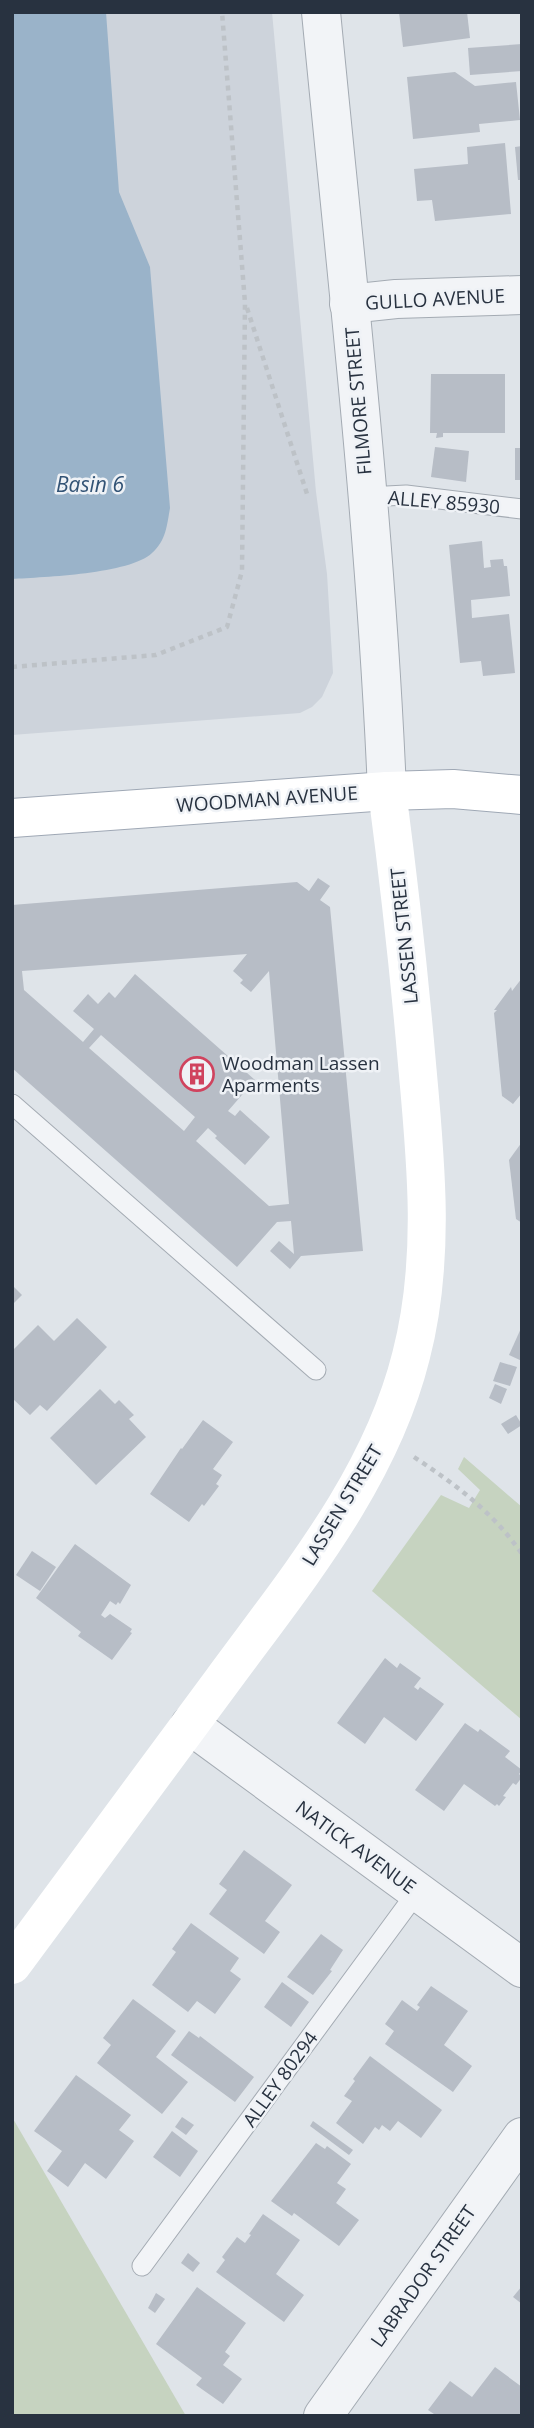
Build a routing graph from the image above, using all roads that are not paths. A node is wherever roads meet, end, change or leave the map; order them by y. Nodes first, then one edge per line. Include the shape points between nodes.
1 (321, 12) edge
2 (522, 295) edge
3 (349, 304) junction
4 (367, 497) junction
5 (522, 509) edge
6 (387, 791) junction
7 (522, 795) edge
8 (12, 818) edge
9 (12, 1104) edge
10 (316, 1370) dead end
11 (190, 1726) junction
12 (417, 1892) junction
13 (12, 1965) edge
14 (522, 1968) edge
15 (522, 2137) edge
16 (142, 2266) dead end
17 (323, 2416) edge

1 - 3 street, FILMORE STREET
2 - 3 street, GULLO AVENUE
3 - 4 street, FILMORE STREET
4 - 5 lane, ALLEY 85930 via 406,495
4 - 6 street, FILMORE STREET
6 - 7 main road, WOODMAN AVENUE via 453,789
6 - 8 main road, WOODMAN AVENUE
6 - 11 main road, LASSEN STREET via 428,1205 412,1352 384,1437 359,1485 296,1581
9 - 10 lane
11 - 12 street, NATICK AVENUE
11 - 13 main road, LASSEN STREET
12 - 14 street, NATICK AVENUE
12 - 16 lane, ALLEY 80294
15 - 17 street, LABRADOR STREET

